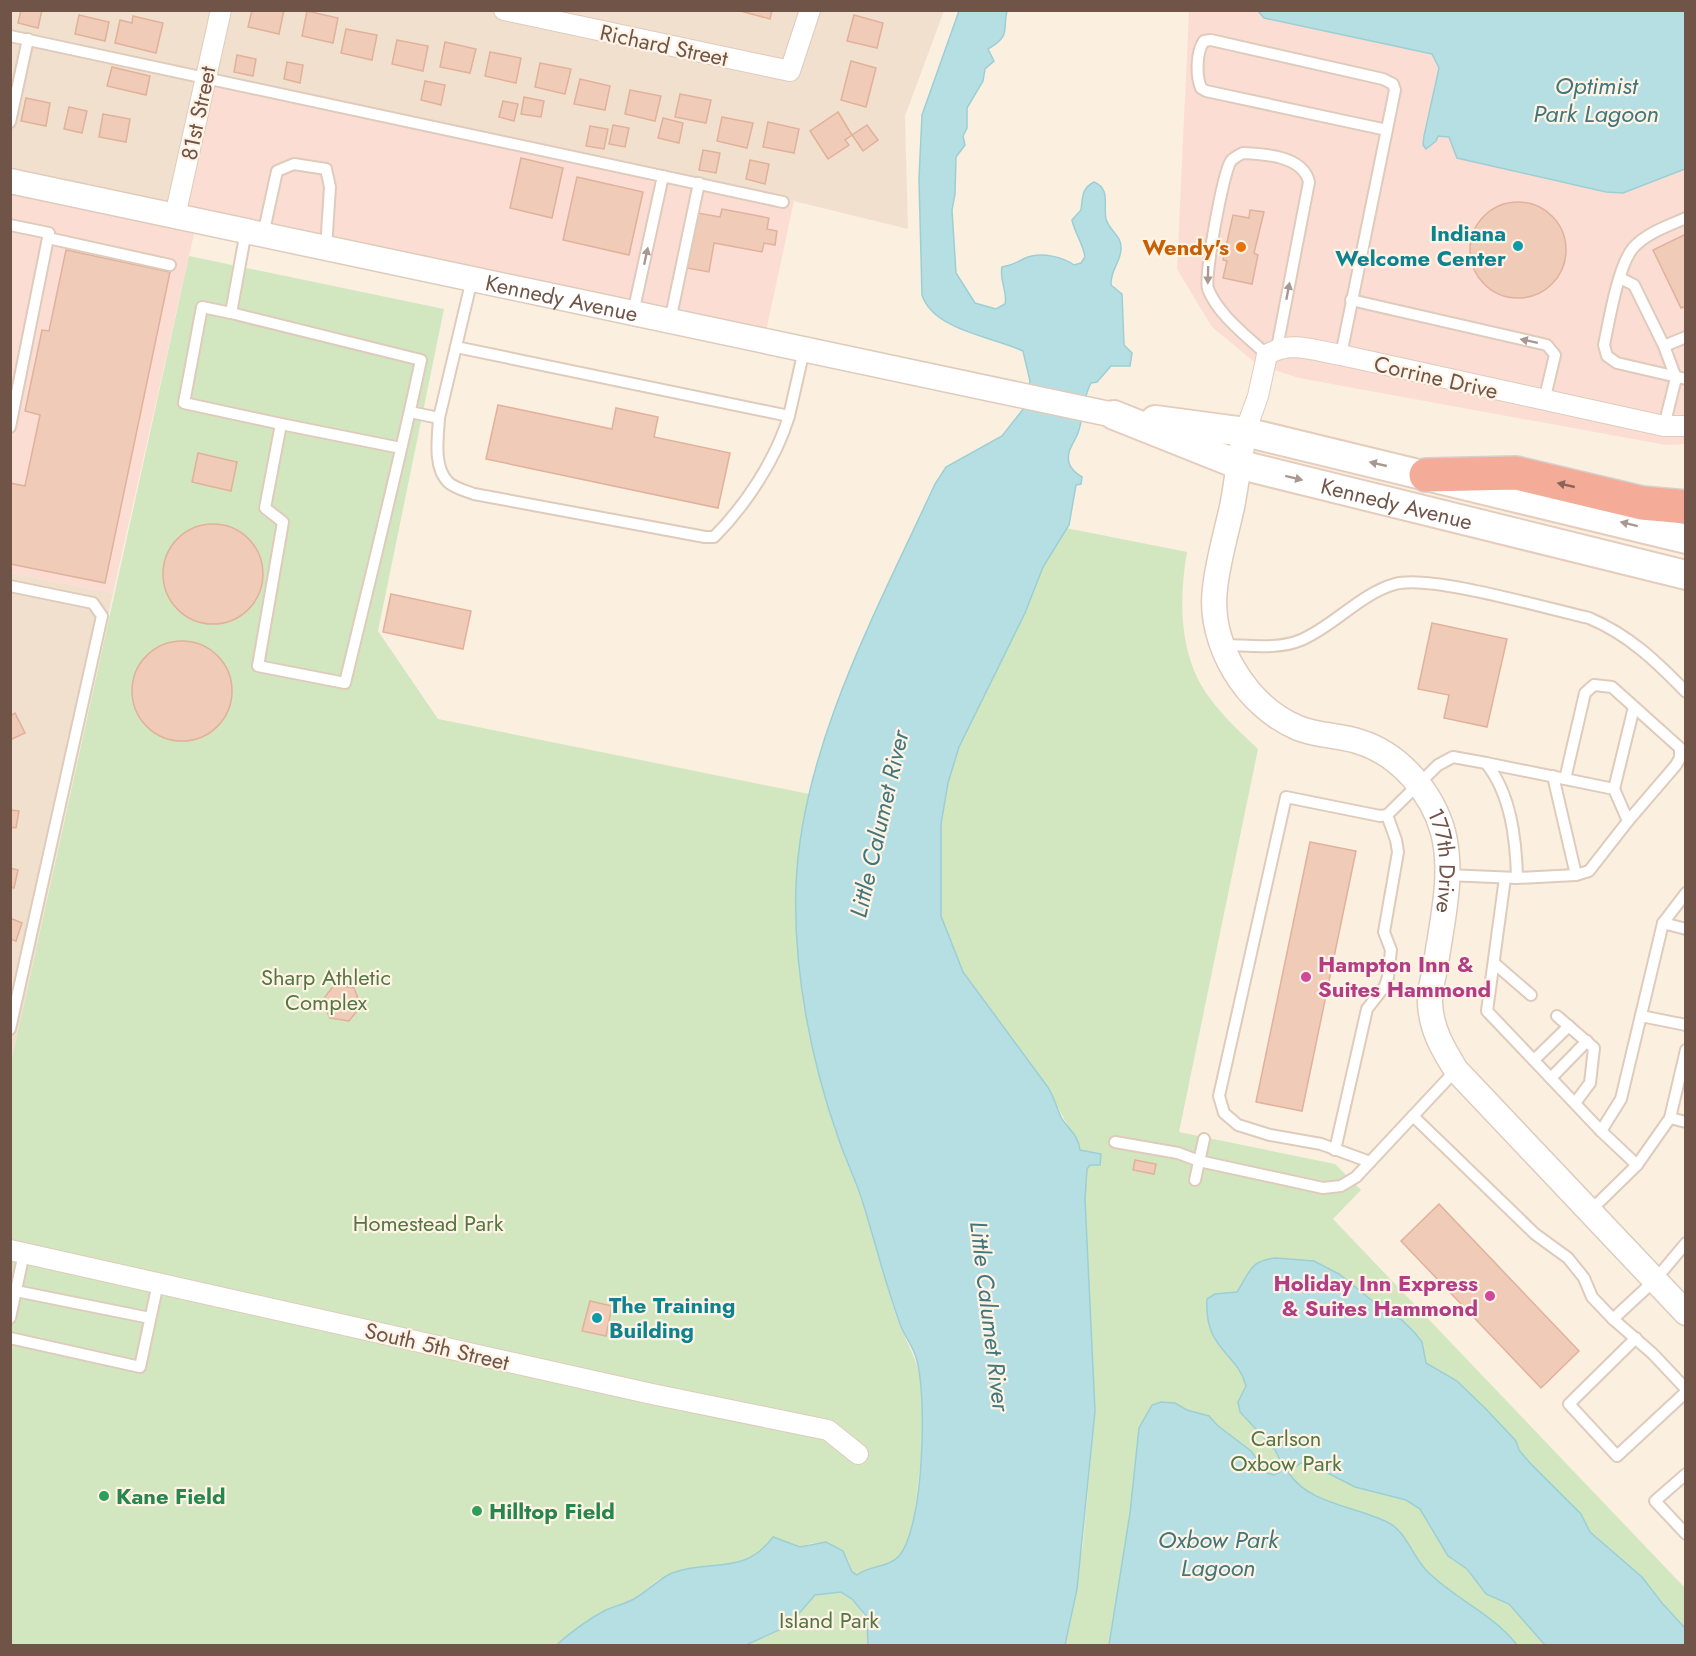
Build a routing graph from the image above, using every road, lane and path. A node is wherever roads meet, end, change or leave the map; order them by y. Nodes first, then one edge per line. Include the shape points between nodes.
1 (221, 10) edge
2 (504, 10) edge
3 (810, 10) edge
4 (10, 36) edge
5 (28, 39) junction
6 (206, 77) junction
7 (10, 122) edge
8 (1387, 130) junction
9 (663, 176) junction
10 (10, 181) edge
11 (699, 183) junction
12 (783, 202) dead end
13 (175, 216) junction
14 (1686, 218) edge
15 (10, 225) edge
16 (254, 233) junction
17 (48, 238) junction
18 (326, 248) junction
19 (170, 265) dead end
20 (1620, 278) junction
21 (471, 279) junction
22 (1352, 300) junction
23 (231, 313) junction
24 (633, 313) junction
25 (670, 321) junction
26 (1686, 337) edge
27 (1664, 346) junction
28 (456, 347) junction
29 (804, 350) junction
30 (1272, 352) junction
31 (1341, 355) junction
32 (10, 366) edge
33 (22, 369) junction
34 (1681, 379) edge
35 (1544, 401) junction
36 (410, 412) junction
37 (1114, 415) junction
38 (789, 416) junction
39 (439, 418) junction
40 (281, 424) junction
41 (1664, 426) junction
42 (1686, 426) edge
43 (10, 427) edge
44 (1245, 432) junction
45 (401, 448) junction
46 (1237, 464) junction
47 (1426, 475) junction
48 (1686, 507) edge
49 (1686, 539) edge
50 (1686, 575) edge
51 (10, 586) edge
52 (1223, 645) junction
53 (1686, 692) edge
54 (1634, 707) junction
55 (1486, 763) junction
56 (1553, 776) junction
57 (1565, 778) junction
58 (1418, 784) junction
59 (1614, 789) junction
60 (1387, 815) junction
61 (1628, 821) junction
62 (1576, 874) junction
63 (1447, 875) junction
64 (1505, 878) junction
65 (1517, 878) junction
66 (1686, 893) edge
67 (1664, 923) junction
68 (1686, 929) edge
69 (1494, 963) junction
70 (1532, 994) dead end
71 (1557, 1016) dead end
72 (1641, 1016) junction
73 (1686, 1025) edge
74 (1569, 1026) junction
75 (10, 1029) edge
76 (1587, 1041) junction
77 (1686, 1050) edge
78 (1534, 1060) junction
79 (1456, 1070) junction
80 (1551, 1078) junction
81 (1575, 1103) junction
82 (1413, 1116) junction
83 (1670, 1118) junction
84 (1686, 1122) edge
85 (1601, 1131) junction
86 (1204, 1139) dead end
87 (1115, 1142) dead end
88 (1335, 1150) junction
89 (1199, 1161) junction
90 (1370, 1162) junction
91 (1637, 1166) junction
92 (1195, 1180) dead end
93 (1589, 1211) junction
94 (1686, 1243) edge
95 (17, 1252) edge
96 (1655, 1280) junction
97 (158, 1283) junction
98 (16, 1291) junction
99 (1686, 1313) edge
100 (10, 1318) edge
101 (150, 1318) junction
102 (1613, 1319) junction
103 (10, 1338) edge
104 (1636, 1338) junction
105 (1686, 1390) edge
106 (858, 1454) dead end
107 (1686, 1474) edge
108 (1686, 1534) edge

1 - 6 street, 81st Street
2 - 3 street, Richard Street via 790,71
4 - 5 lane
5 - 6 lane
5 - 7 lane
6 - 9 lane
6 - 13 street, 81st Street
8 - 8 lane via 1395,90 1388,80 1211,40 1200,46 1201,88
8 - 22 lane
9 - 11 lane
24 -> 9 lane
10 - 13 street, Kennedy Avenue
11 - 12 lane
11 - 25 lane
13 - 16 street, Kennedy Avenue
14 - 20 lane via 1648,235 1632,249
15 - 17 lane via 49,233
16 - 18 street, Kennedy Avenue
16 - 18 lane via 277,171 294,164 326,169 330,187
16 - 23 lane
17 - 19 lane
17 - 33 lane
18 - 21 street, Kennedy Avenue
20 - 27 lane via 1634,285
20 - 34 lane via 1604,345 1607,356 1617,363
21 - 24 street, Kennedy Avenue
21 - 28 lane
22 - 31 lane
35 -> 22 lane via 1555,355 1547,345
23 - 36 lane via 421,360
23 - 40 lane via 202,307 184,403
24 - 25 street, Kennedy Avenue
25 - 29 street, Kennedy Avenue
26 - 27 lane
27 - 34 lane
28 - 38 lane
28 - 39 lane
29 - 37 street, Kennedy Avenue
29 - 38 lane
30 -> 30 lane via 1309,182 1307,172 1297,163 1243,153 1231,160 1226,176 1207,268 1208,288 1228,318
30 - 31 street, Corrine Drive via 1290,346
30 - 44 street
31 - 35 street, Corrine Drive
32 - 33 lane
33 - 43 lane
34 - 41 lane
35 - 41 street, Corrine Drive
36 - 39 lane
36 - 45 lane
37 - 44 main road, Kennedy Avenue
37 - 46 main road, Kennedy Avenue
38 - 39 lane via 782,439 735,513 714,537 474,494 450,484 441,472 437,448
40 - 45 lane
40 - 45 lane via 265,508 283,522 258,666 345,683
41 - 42 street, Corrine Drive
44 - 46 street, 177th Drive
47 -> 44 main road, Kennedy Avenue
46 -> 50 main road, Kennedy Avenue
46 - 52 street, 177th Drive via 1215,589
48 -> 47 highway via 1642,503 1516,473
49 -> 47 main road, Kennedy Avenue
51 - 75 lane via 93,603 102,616
52 - 53 lane via 1276,645 1300,640 1397,583 1431,583 1589,618 1608,626 1647,652
52 - 58 street, 177th Drive via 1240,678 1275,715 1299,728 1360,742 1384,753
54 - 57 lane via 1612,687 1594,685 1585,693
54 - 59 lane
54 - 61 lane via 1680,748 1680,758
55 - 56 lane
55 - 58 lane via 1453,757
55 - 65 lane via 1496,776 1514,831
56 - 57 lane
56 - 62 lane
57 - 59 lane
58 - 60 lane
58 - 63 street, 177th Drive via 1443,832
59 - 61 lane
60 - 88 lane via 1398,852 1384,932 1391,960 1385,986 1366,1009
60 - 88 lane via 1286,797 1219,1096 1224,1113 1238,1125
61 - 62 lane via 1598,862 1589,871
62 - 65 lane
63 - 64 lane
63 - 79 street, 177th Drive via 1430,1002 1434,1029
64 - 65 lane
64 - 69 lane
66 - 67 lane
67 - 68 lane
67 - 72 lane
69 - 70 lane
69 - 78 lane via 1488,1011
71 - 74 lane
72 - 73 lane
72 - 85 lane via 1621,1099
74 - 76 lane
74 - 78 lane
76 - 80 lane
76 - 81 lane via 1594,1048 1590,1083
77 - 83 lane
78 - 80 lane
79 - 82 lane
79 - 93 street, 177th Drive
80 - 81 lane
81 - 85 lane
82 - 90 lane
82 - 102 lane via 1534,1234 1568,1258 1584,1278 1592,1297
83 - 84 lane
83 - 91 lane
85 - 91 lane
86 - 89 lane
87 - 89 lane via 1178,1153
88 - 90 lane
89 - 90 lane via 1323,1188 1348,1183
89 - 92 lane
91 - 93 lane
93 - 96 street, 177th Drive
94 - 96 lane
95 - 97 street, South 5th Street
95 - 98 lane
96 - 99 street, 177th Drive
96 - 102 lane
97 - 101 lane
97 - 106 street, South 5th Street via 828,1430
98 - 100 lane
98 - 101 lane
101 - 103 lane via 140,1367
102 - 104 lane
104 - 105 lane
104 - 105 lane via 1569,1404 1617,1456
107 - 108 lane via 1655,1501

